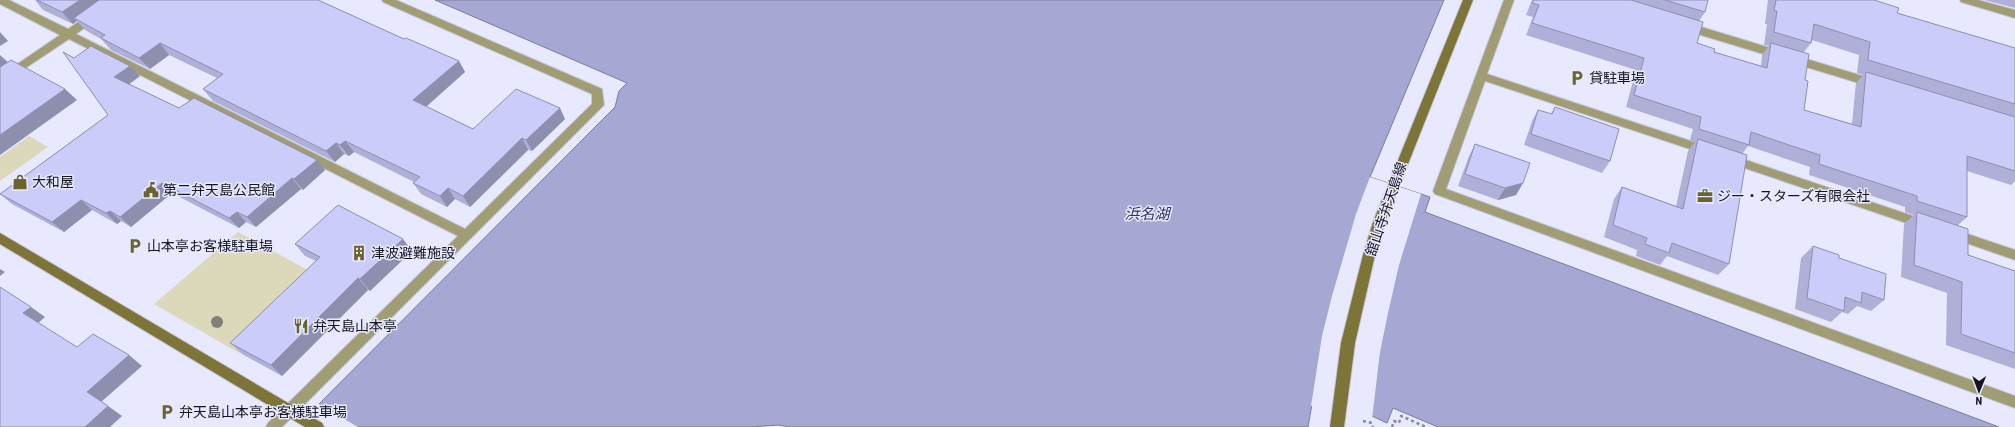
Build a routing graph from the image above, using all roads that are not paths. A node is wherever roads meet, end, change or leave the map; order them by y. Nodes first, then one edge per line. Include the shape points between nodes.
1 (0, 0) edge
2 (118, 0) edge
3 (387, 0) edge
4 (1468, 0) edge
5 (1509, 0) edge
6 (1965, 0) edge
7 (2015, 14) edge
8 (1676, 23) edge
9 (68, 34) junction
10 (1481, 76) junction
11 (0, 81) edge
12 (1887, 88) edge
13 (467, 235) junction
14 (0, 238) edge
15 (2015, 254) edge
16 (2015, 402) edge
17 (293, 412) junction
18 (273, 427) edge
19 (317, 427) edge
20 (1337, 427) edge

1 - 9 street
2 - 9 street
3 - 13 street via 598,92 598,106
4 - 20 main road, 舘山寺弁天島線 via 1393,184 1371,248 1348,343
5 - 10 street
6 - 7 street
8 - 12 street
9 - 11 street
9 - 13 street
10 - 15 street
10 - 16 street via 1439,191
13 - 17 street
14 - 17 main road
17 - 18 street
17 - 19 main road

